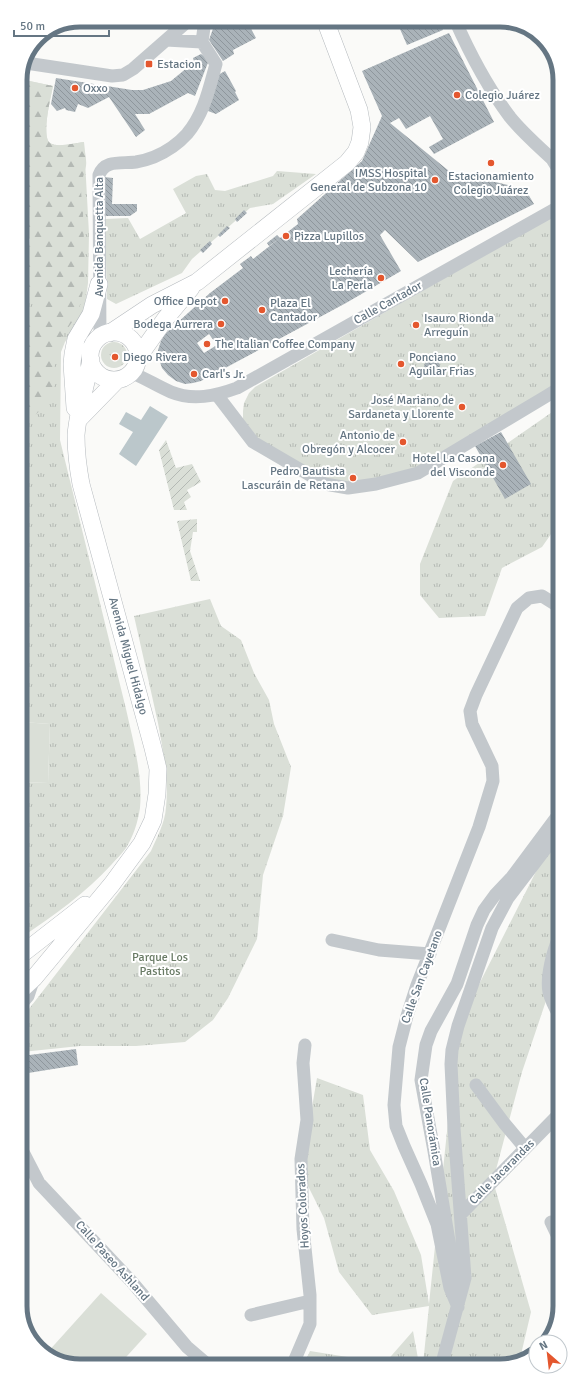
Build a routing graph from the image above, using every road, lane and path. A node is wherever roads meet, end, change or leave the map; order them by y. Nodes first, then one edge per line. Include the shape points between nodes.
1 (181, 27) edge
2 (205, 27) edge
3 (328, 27) edge
4 (458, 27) edge
5 (166, 40) junction
6 (202, 42) junction
7 (30, 64) edge
8 (553, 161) edge
9 (553, 210) edge
10 (197, 282) junction
11 (99, 284) junction
12 (105, 335) junction
13 (139, 356) junction
14 (90, 360) junction
15 (125, 376) junction
16 (553, 392) edge
17 (217, 395) junction
18 (78, 426) junction
19 (553, 600) edge
20 (553, 822) edge
21 (553, 839) edge
22 (112, 884) junction
23 (332, 940) dead end
24 (27, 950) edge
25 (430, 954) junction
26 (553, 959) edge
27 (28, 983) edge
28 (27, 997) edge
29 (553, 1001) edge
30 (305, 1045) dead end
31 (476, 1085) dead end
32 (553, 1120) edge
33 (525, 1148) junction
34 (27, 1160) edge
35 (461, 1214) junction
36 (550, 1222) dead end
37 (553, 1228) edge
38 (310, 1301) junction
39 (458, 1303) junction
40 (252, 1314) dead end
41 (201, 1359) edge
42 (295, 1359) edge
43 (443, 1359) edge

1 - 5 street
2 - 6 street
3 - 10 main road via 359,110 362,127 356,152 347,163
4 - 8 street via 483,76 511,118
5 - 6 street
5 - 7 street via 133,69 118,76
6 - 11 street, Avenida Banquetta Alta via 216,64 199,118 186,135 170,149 154,157 137,162 107,164 100,171
9 - 17 street, Calle Cantador via 237,388
10 - 12 main road via 152,305
10 - 13 main road via 166,318
11 - 12 street, Avenida Banquetta Alta
11 - 18 main road via 91,314 76,339 73,354
12 - 13 main road via 121,333 132,339
12 - 14 main road via 93,346
13 - 15 main road via 136,367
14 - 15 main road via 95,370 105,379
14 - 18 main road, Avenida Miguel Hidalgo
15 - 17 street, Calle Cantador via 185,396
15 - 18 main road
16 - 17 street via 418,473 348,488 325,484 253,442
18 - 22 main road, Avenida Miguel Hidalgo via 76,450 81,484 158,769 153,820 142,843
19 - 25 street, Calle San Cayetano via 542,596 529,598 517,608 470,711 472,724 492,766 492,781 479,827
20 - 39 street, Calle Panorámica via 484,910 457,984 426,1045 421,1080
21 - 35 street, Calle Panorámica via 511,893 492,928 454,1038 451,1064
22 - 24 main road
22 - 27 main road
23 - 25 street via 379,950
25 - 39 street, Calle San Cayetano via 399,1046 394,1105 396,1126 436,1224 450,1288
26 - 29 street via 549,978 549,992
27 - 28 street
30 - 38 street, Hoyos Colorados via 303,1063 307,1120 301,1159 303,1229
31 - 33 street
32 - 33 street, Calle Jacarandas
33 - 35 street, Calle Jacarandas
34 - 41 street, Calle Paseo Ashland via 39,1183 132,1282 187,1347
35 - 39 street, Calle Panorámica via 465,1278
36 - 37 street
38 - 40 street
38 - 42 street, Hoyos Colorados via 310,1324
39 - 43 street, Calle Panorámica

